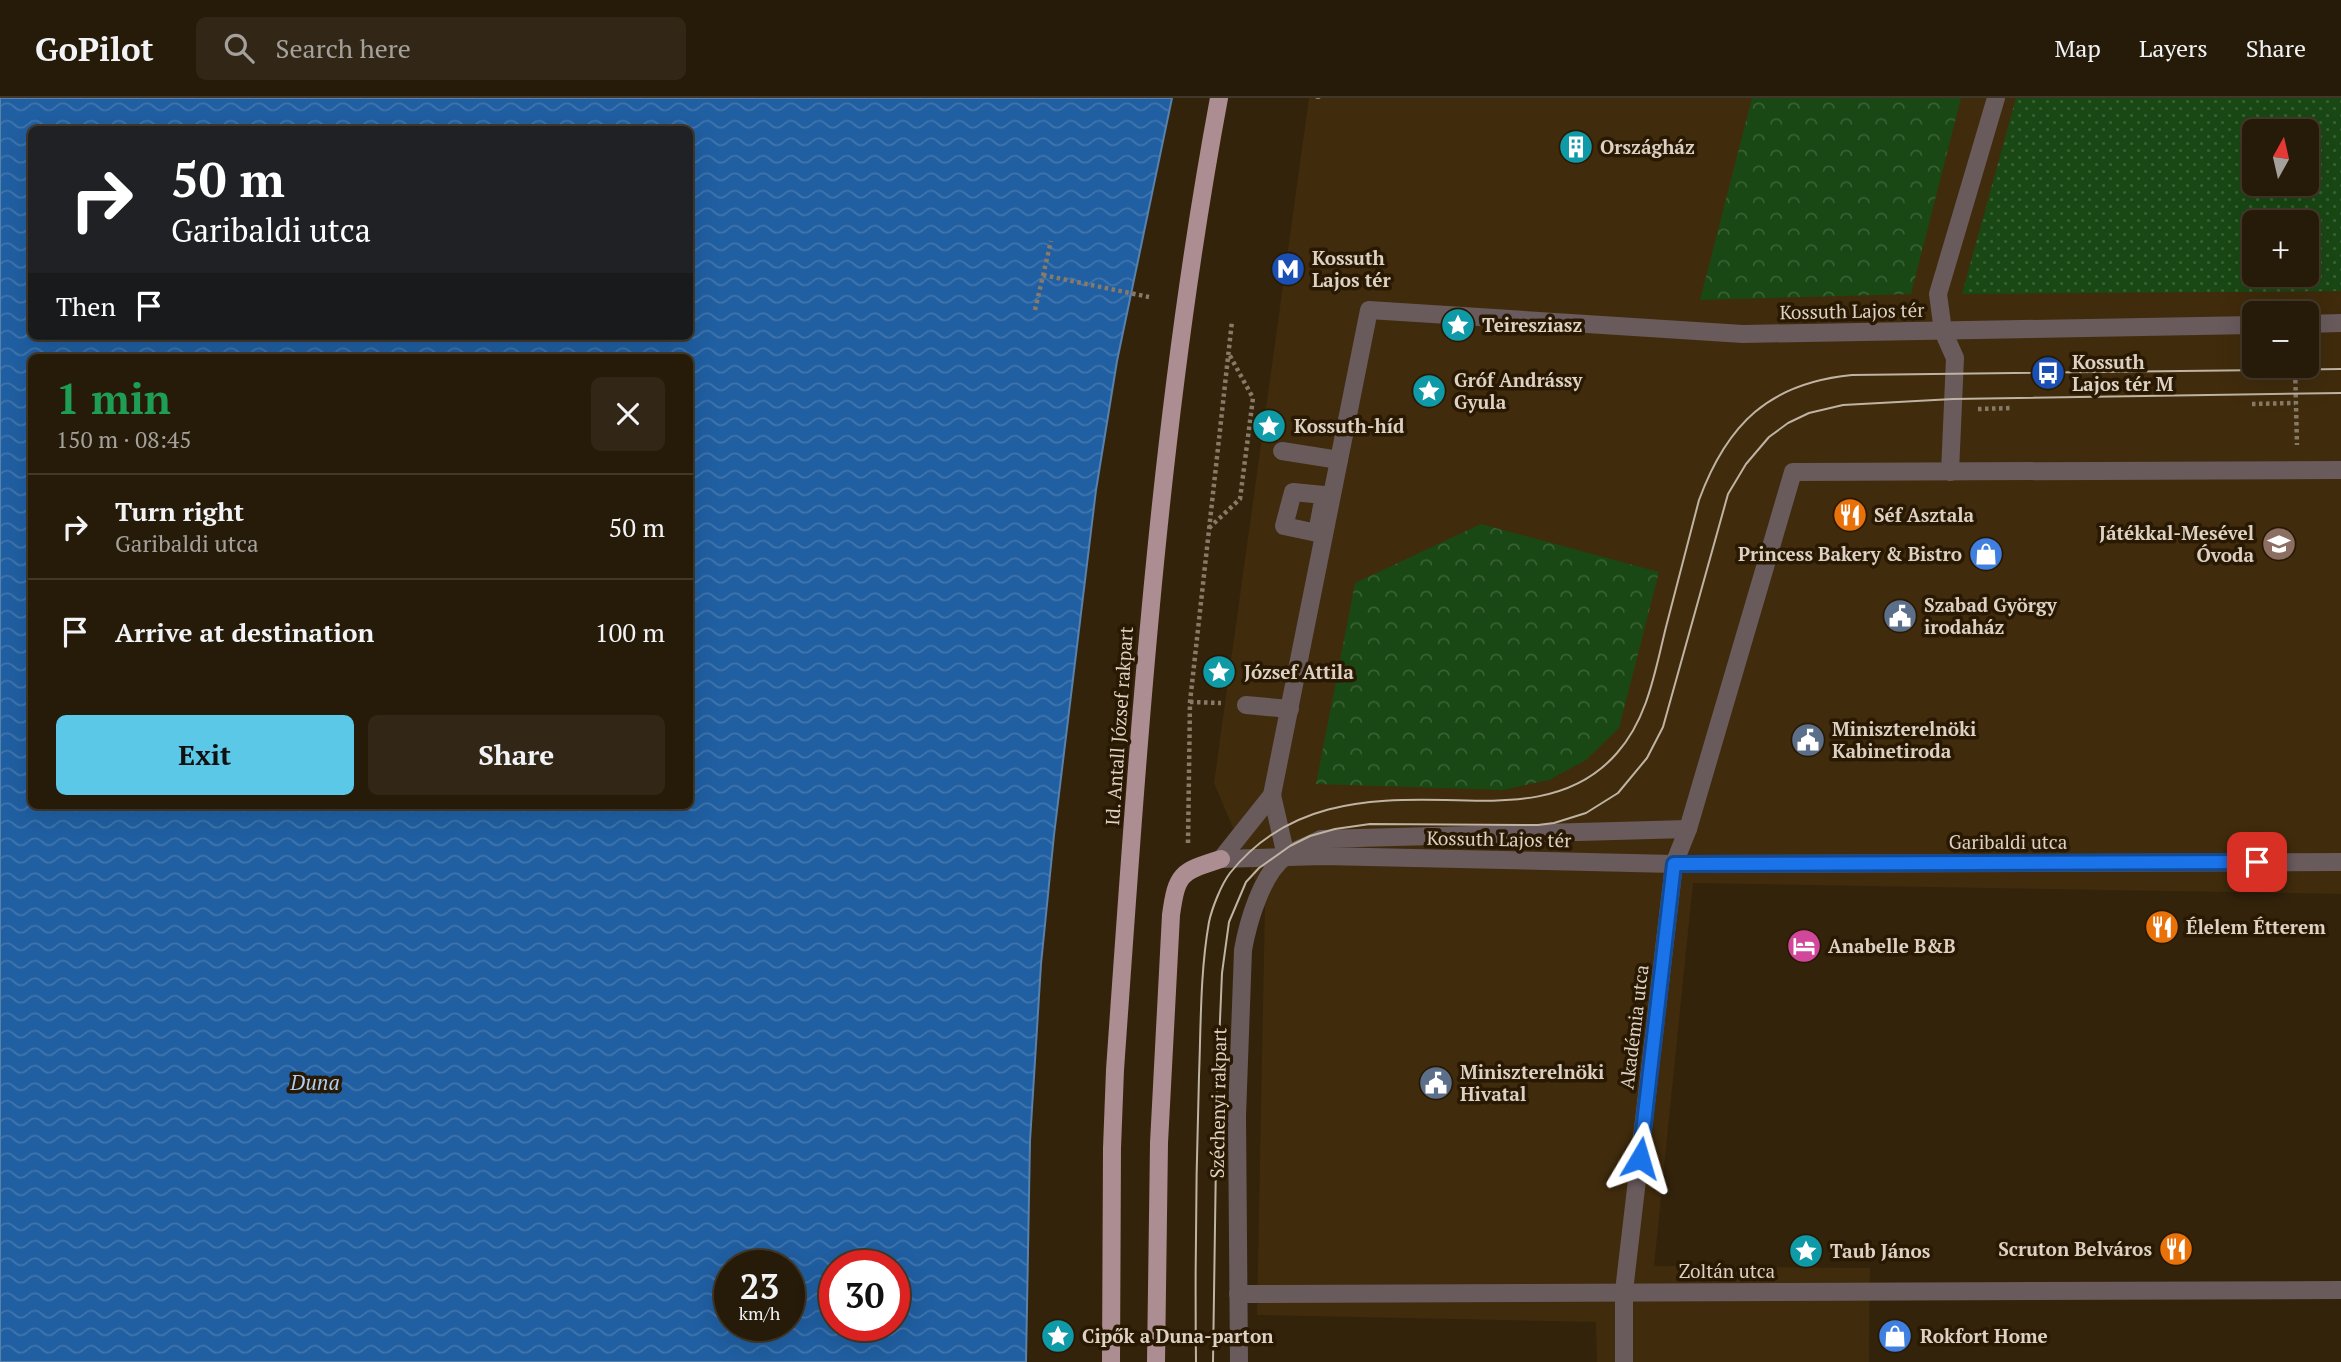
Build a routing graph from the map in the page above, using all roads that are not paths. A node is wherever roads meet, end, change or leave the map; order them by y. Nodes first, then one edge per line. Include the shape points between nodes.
1 (1219, 98) edge
2 (1996, 98) edge
3 (2341, 323) edge
4 (2319, 324) edge
5 (2242, 325) edge
6 (1943, 331) junction
7 (1282, 451) dead end
8 (1339, 460) junction
9 (2341, 470) edge
10 (1950, 472) junction
11 (1246, 705) dead end
12 (1290, 709) junction
13 (1272, 795) junction
14 (1688, 829) junction
15 (1286, 856) junction
16 (1221, 859) junction
17 (2341, 862) edge
18 (1674, 864) junction
19 (2341, 1290) edge
20 (1624, 1292) junction
21 (1238, 1294) junction
22 (1111, 1362) edge
23 (1156, 1362) edge
24 (1239, 1362) edge
25 (1624, 1362) edge

1 - 22 main road, Id. Antall József rakpart via 1177,355 1151,584 1115,1070
2 - 6 street, Kossuth Lajos tér via 1938,294
3 - 4 street
5 - 6 street, Kossuth Lajos tér
6 - 8 street, Kossuth Lajos tér via 1742,334 1369,310
6 - 10 street, Kossuth Lajos tér via 1955,358
7 - 8 street
8 - 12 street, Kossuth Lajos tér
9 - 10 street
10 - 14 street via 1793,472
11 - 12 street
12 - 13 street, Kossuth Lajos tér
13 - 15 street, Kossuth Lajos tér
13 - 16 street, Kossuth Lajos tér
14 - 15 street, Kossuth Lajos tér via 1321,839
14 - 18 street
15 - 16 street, Kossuth Lajos tér
15 - 18 street, Kossuth Lajos tér
15 - 21 street, Széchenyi rakpart via 1270,873 1248,923 1243,950 1237,1116
16 - 23 main road via 1187,870 1175,886 1159,1143
17 - 18 street, Garibaldi utca
18 - 20 street, Akadémia utca
19 - 20 street, Zoltán utca
20 - 21 street, Zoltán utca
20 - 25 street, Akadémia utca
21 - 24 street, Széchenyi rakpart

